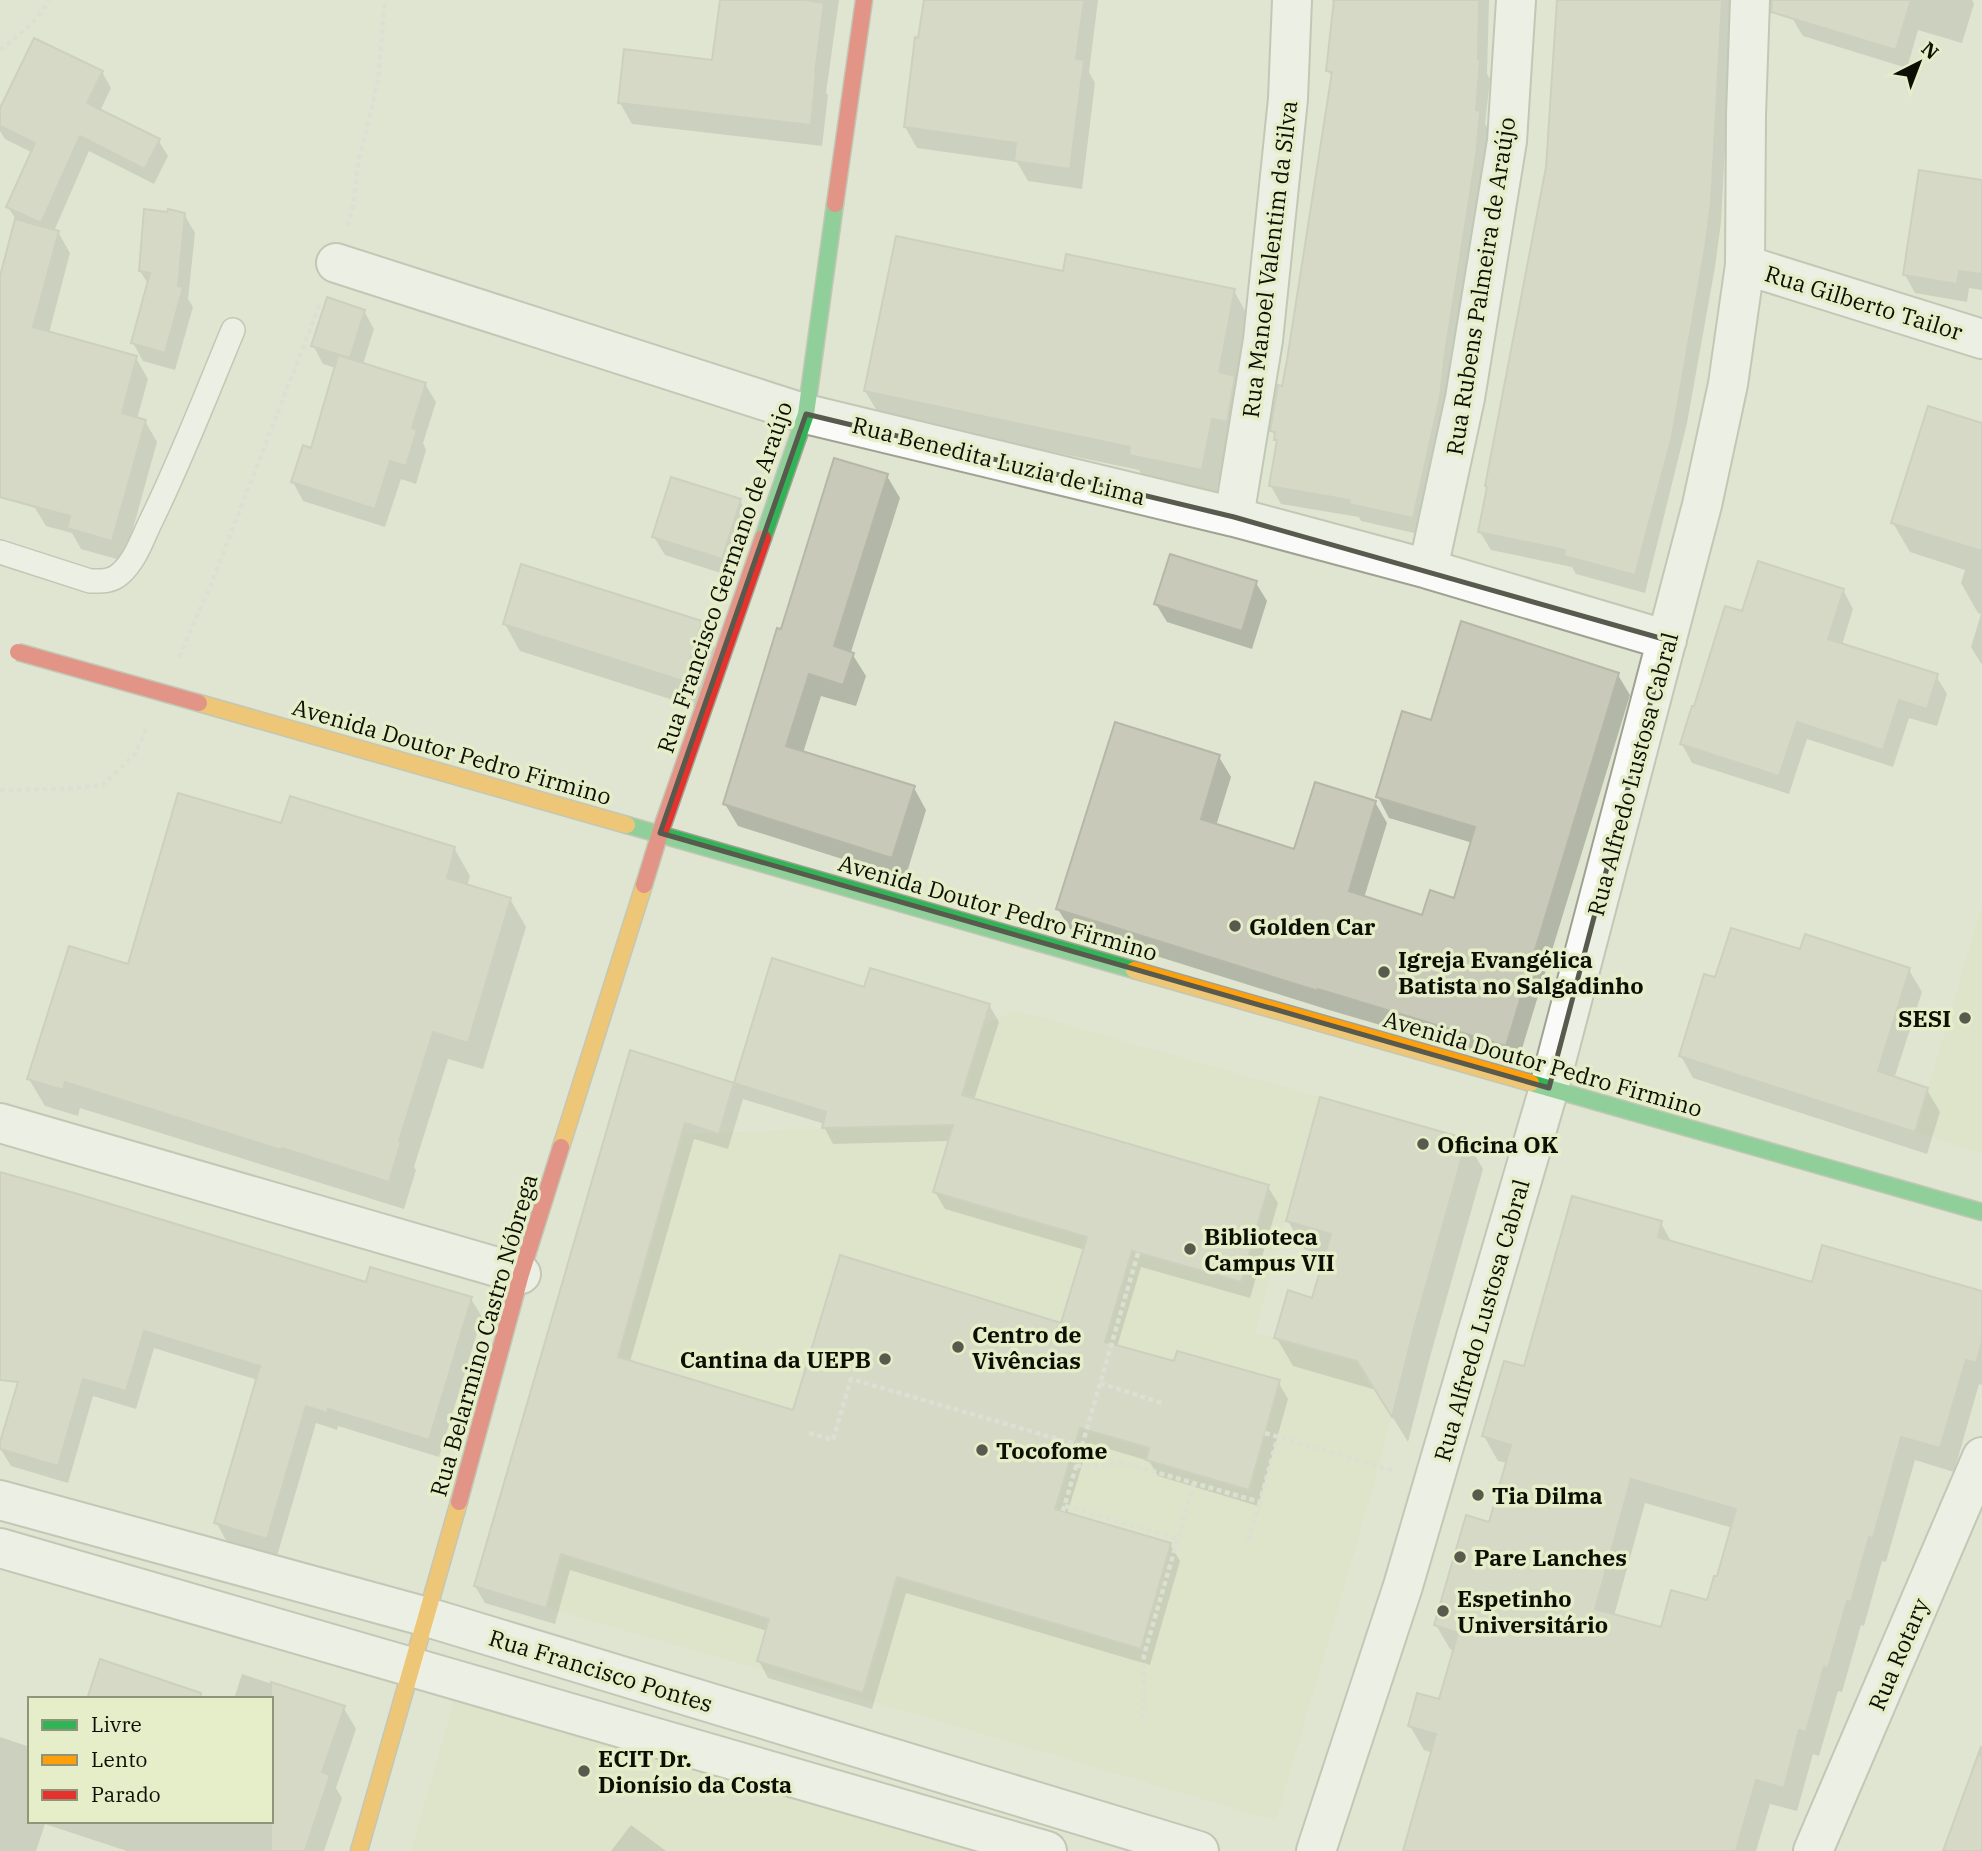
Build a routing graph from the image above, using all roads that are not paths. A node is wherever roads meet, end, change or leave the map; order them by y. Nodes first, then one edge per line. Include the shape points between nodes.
1 (864, 0) edge
2 (1292, 0) edge
3 (1516, 0) edge
4 (1750, 0) edge
5 (336, 263) road end
6 (1745, 265) junction
7 (233, 330) dead end
8 (1982, 339) edge
9 (806, 414) junction
10 (1234, 517) junction
11 (0, 552) edge
12 (1428, 569) junction
13 (1667, 640) junction
14 (0, 647) edge
15 (660, 834) junction
16 (1549, 1088) junction
17 (0, 1123) edge
18 (1982, 1212) edge
19 (521, 1274) junction
20 (1982, 1457) edge
21 (0, 1500) edge
22 (0, 1548) edge
23 (427, 1617) junction
24 (411, 1668) junction
25 (359, 1851) edge
26 (1047, 1851) edge
27 (1199, 1851) edge
28 (1316, 1851) edge
29 (1813, 1851) edge

1 - 9 main road, Rua Francisco Germano de Araújo
2 - 10 street, Rua Manoel Valentim da Silva via 1288,99 1264,327
3 - 12 street, Rua Rubens Palmeira de Araújo via 1507,141 1465,398
4 - 6 street, Rua Alfredo Lustosa Cabral
5 - 9 street, Rua Benedita Luzia de Lima
6 - 8 street, Rua Gilberto Tailor
6 - 13 street, Rua Alfredo Lustosa Cabral via 1728,384
7 - 11 lane via 170,484 132,560 120,574 90,581
9 - 10 street, Rua Benedita Luzia de Lima
9 - 15 main road, Rua Francisco Germano de Araújo
10 - 12 street, Rua Benedita Luzia de Lima
12 - 13 street, Rua Benedita Luzia de Lima
13 - 16 street, Rua Alfredo Lustosa Cabral
14 - 15 main road, Avenida Doutor Pedro Firmino, bridge
15 - 16 main road, Avenida Doutor Pedro Firmino
15 - 19 main road, Rua Belarmino Castro Nóbrega
16 - 18 main road, Avenida Doutor Pedro Firmino
16 - 28 street, Rua Alfredo Lustosa Cabral via 1403,1586
17 - 19 street
19 - 23 main road, Rua Belarmino Castro Nóbrega
20 - 29 street, Rua Rotary
21 - 23 street, Rua Francisco Pontes
22 - 24 street
23 - 24 main road, Rua Belarmino Castro Nóbrega
23 - 27 street, Rua Francisco Pontes
24 - 25 main road, Rua Belarmino Castro Nóbrega
24 - 26 street

